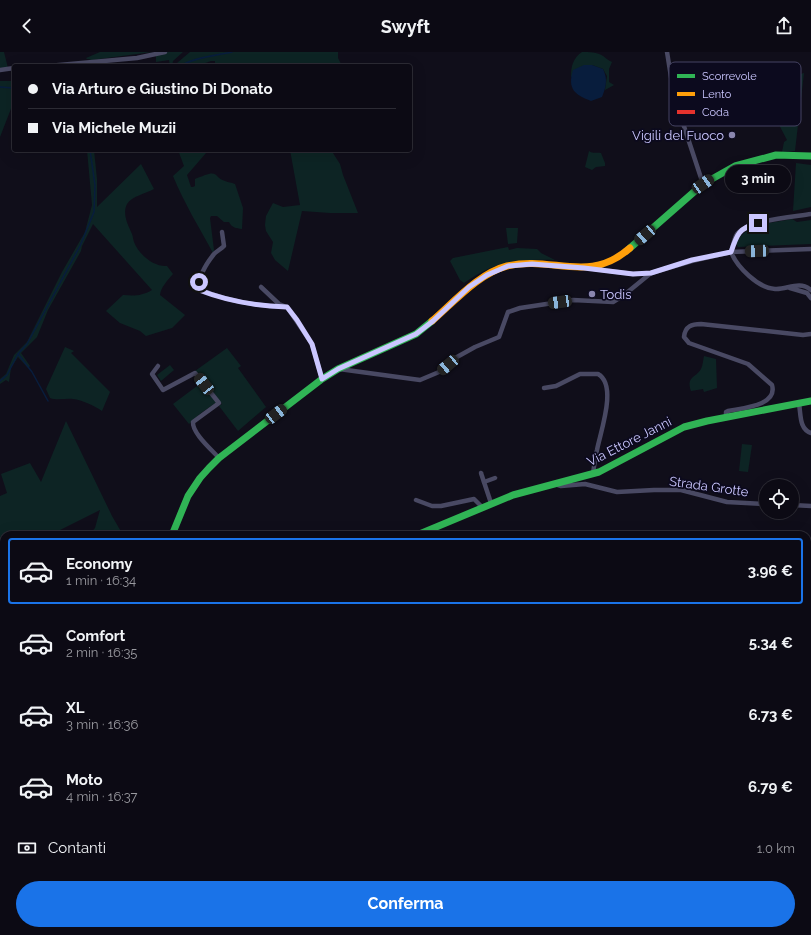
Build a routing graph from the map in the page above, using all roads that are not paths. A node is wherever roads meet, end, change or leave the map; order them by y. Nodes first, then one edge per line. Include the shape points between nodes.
1 (165, 52) edge
2 (667, 52) edge
3 (70, 64) edge
4 (669, 65) edge
5 (12, 68) edge
6 (0, 70) edge
7 (684, 126) edge
8 (811, 156) edge
9 (766, 158) junction
10 (811, 160) edge
11 (703, 184) junction
12 (811, 214) edge
13 (222, 232) dead end
14 (811, 249) edge
15 (731, 252) junction
16 (584, 268) junction
17 (651, 273) junction
18 (261, 287) dead end
19 (786, 288) junction
20 (811, 290) edge
21 (811, 298) edge
22 (287, 307) junction
23 (811, 334) edge
24 (158, 366) dead end
25 (338, 369) junction
26 (322, 379) junction
27 (544, 388) dead end
28 (811, 401) edge
29 (799, 404) junction
30 (726, 418) junction
31 (811, 433) edge
32 (219, 458) junction
33 (481, 473) dead end
34 (593, 474) junction
35 (495, 478) dead end
36 (484, 482) junction
37 (555, 484) junction
38 (416, 500) dead end
39 (491, 503) junction
40 (759, 504) edge
41 (799, 505) edge
42 (811, 506) edge
43 (482, 507) junction
44 (174, 531) edge
45 (426, 531) edge

1 - 3 street via 137,58
2 - 4 street
5 - 6 street
7 - 11 street
8 - 9 main road via 776,155
9 - 10 main road
9 - 11 main road via 735,166
11 - 16 main road via 622,255 610,262
12 - 15 street via 749,226 737,234
13 - 22 street via 224,246 214,254 202,272 199,290 256,305
14 - 15 street
15 - 17 street via 692,260
15 - 19 street via 734,260 761,286 775,290
16 - 17 street via 633,274
16 - 25 main road via 532,264 508,266 487,275 469,287 416,334
17 - 25 street via 613,302 573,300 508,312 499,337 456,357 439,372 420,380
18 - 22 street
19 - 20 street via 797,285
19 - 21 street via 807,293
22 - 26 street via 312,344
23 - 30 street via 701,324 687,328 684,337 689,343 748,364 774,390 768,401 728,411
24 - 32 street via 152,374 162,390 195,373 219,403 193,422 193,426
25 - 26 main road
26 - 32 main road
27 - 34 street via 556,386 580,374 598,374 604,378 607,391 606,410
28 - 29 main road, Via Ettore Janni
29 - 30 main road, Via Ettore Janni
29 - 31 street via 803,427
30 - 34 main road, Via Ettore Janni via 684,427
32 - 44 main road via 194,487
33 - 36 street
34 - 37 main road, Via Ettore Janni
35 - 36 street
36 - 39 street
37 - 39 main road, Via Ettore Janni
37 - 40 street, Strada Grotte via 585,484 617,492 681,490 727,502
38 - 43 street via 432,506 441,506 474,499
39 - 43 main road, Via Ettore Janni
41 - 42 street
43 - 45 main road, Via Ettore Janni

